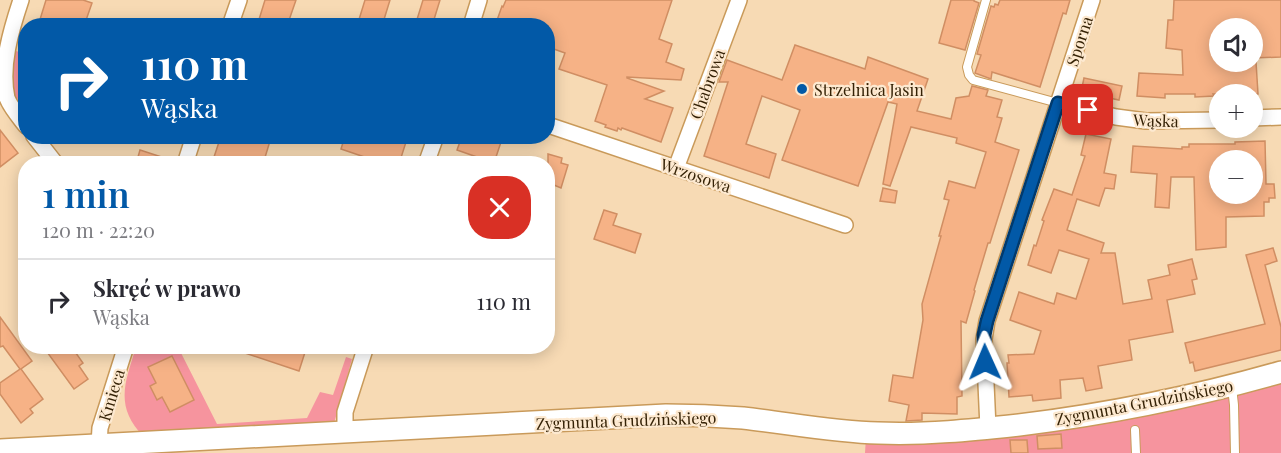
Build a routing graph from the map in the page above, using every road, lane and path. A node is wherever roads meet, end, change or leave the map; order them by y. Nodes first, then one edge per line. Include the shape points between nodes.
1 (21, 0) edge
2 (239, 0) edge
3 (479, 0) edge
4 (739, 0) edge
5 (986, 0) edge
6 (1092, 0) edge
7 (233, 18) edge
8 (473, 18) edge
9 (1058, 103) junction
10 (18, 114) edge
11 (1281, 117) edge
12 (1263, 118) edge
13 (1209, 120) edge
14 (555, 127) edge
15 (40, 144) edge
16 (50, 156) edge
17 (676, 168) junction
18 (845, 225) dead end
19 (123, 354) edge
20 (363, 354) edge
21 (1281, 372) edge
22 (1232, 386) junction
23 (988, 428) junction
24 (1136, 430) dead end
25 (345, 433) junction
26 (99, 445) junction
27 (0, 450) edge
28 (1136, 453) edge
29 (1235, 453) edge

1 - 10 street via 7,43 3,76 8,100
2 - 7 street
3 - 8 street
4 - 17 street, Chabrowa
5 - 9 lane via 967,67 969,75 973,80
6 - 9 street, Sporna
9 - 13 street, Wąska via 1146,121
9 - 23 street, Sporna via 986,326
11 - 12 street
14 - 17 street, Wrzosowa
15 - 16 street
17 - 18 street, Wrzosowa
19 - 26 street, Kmieca via 100,428
20 - 25 street via 345,412
21 - 22 street, Zygmunta Grudzińskiego
22 - 23 street, Zygmunta Grudzińskiego via 1104,413
22 - 29 lane
23 - 25 street, Zygmunta Grudzińskiego via 877,433 743,418 666,415
24 - 28 lane
25 - 26 street, Zygmunta Grudzińskiego
26 - 27 street, Zygmunta Grudzińskiego

